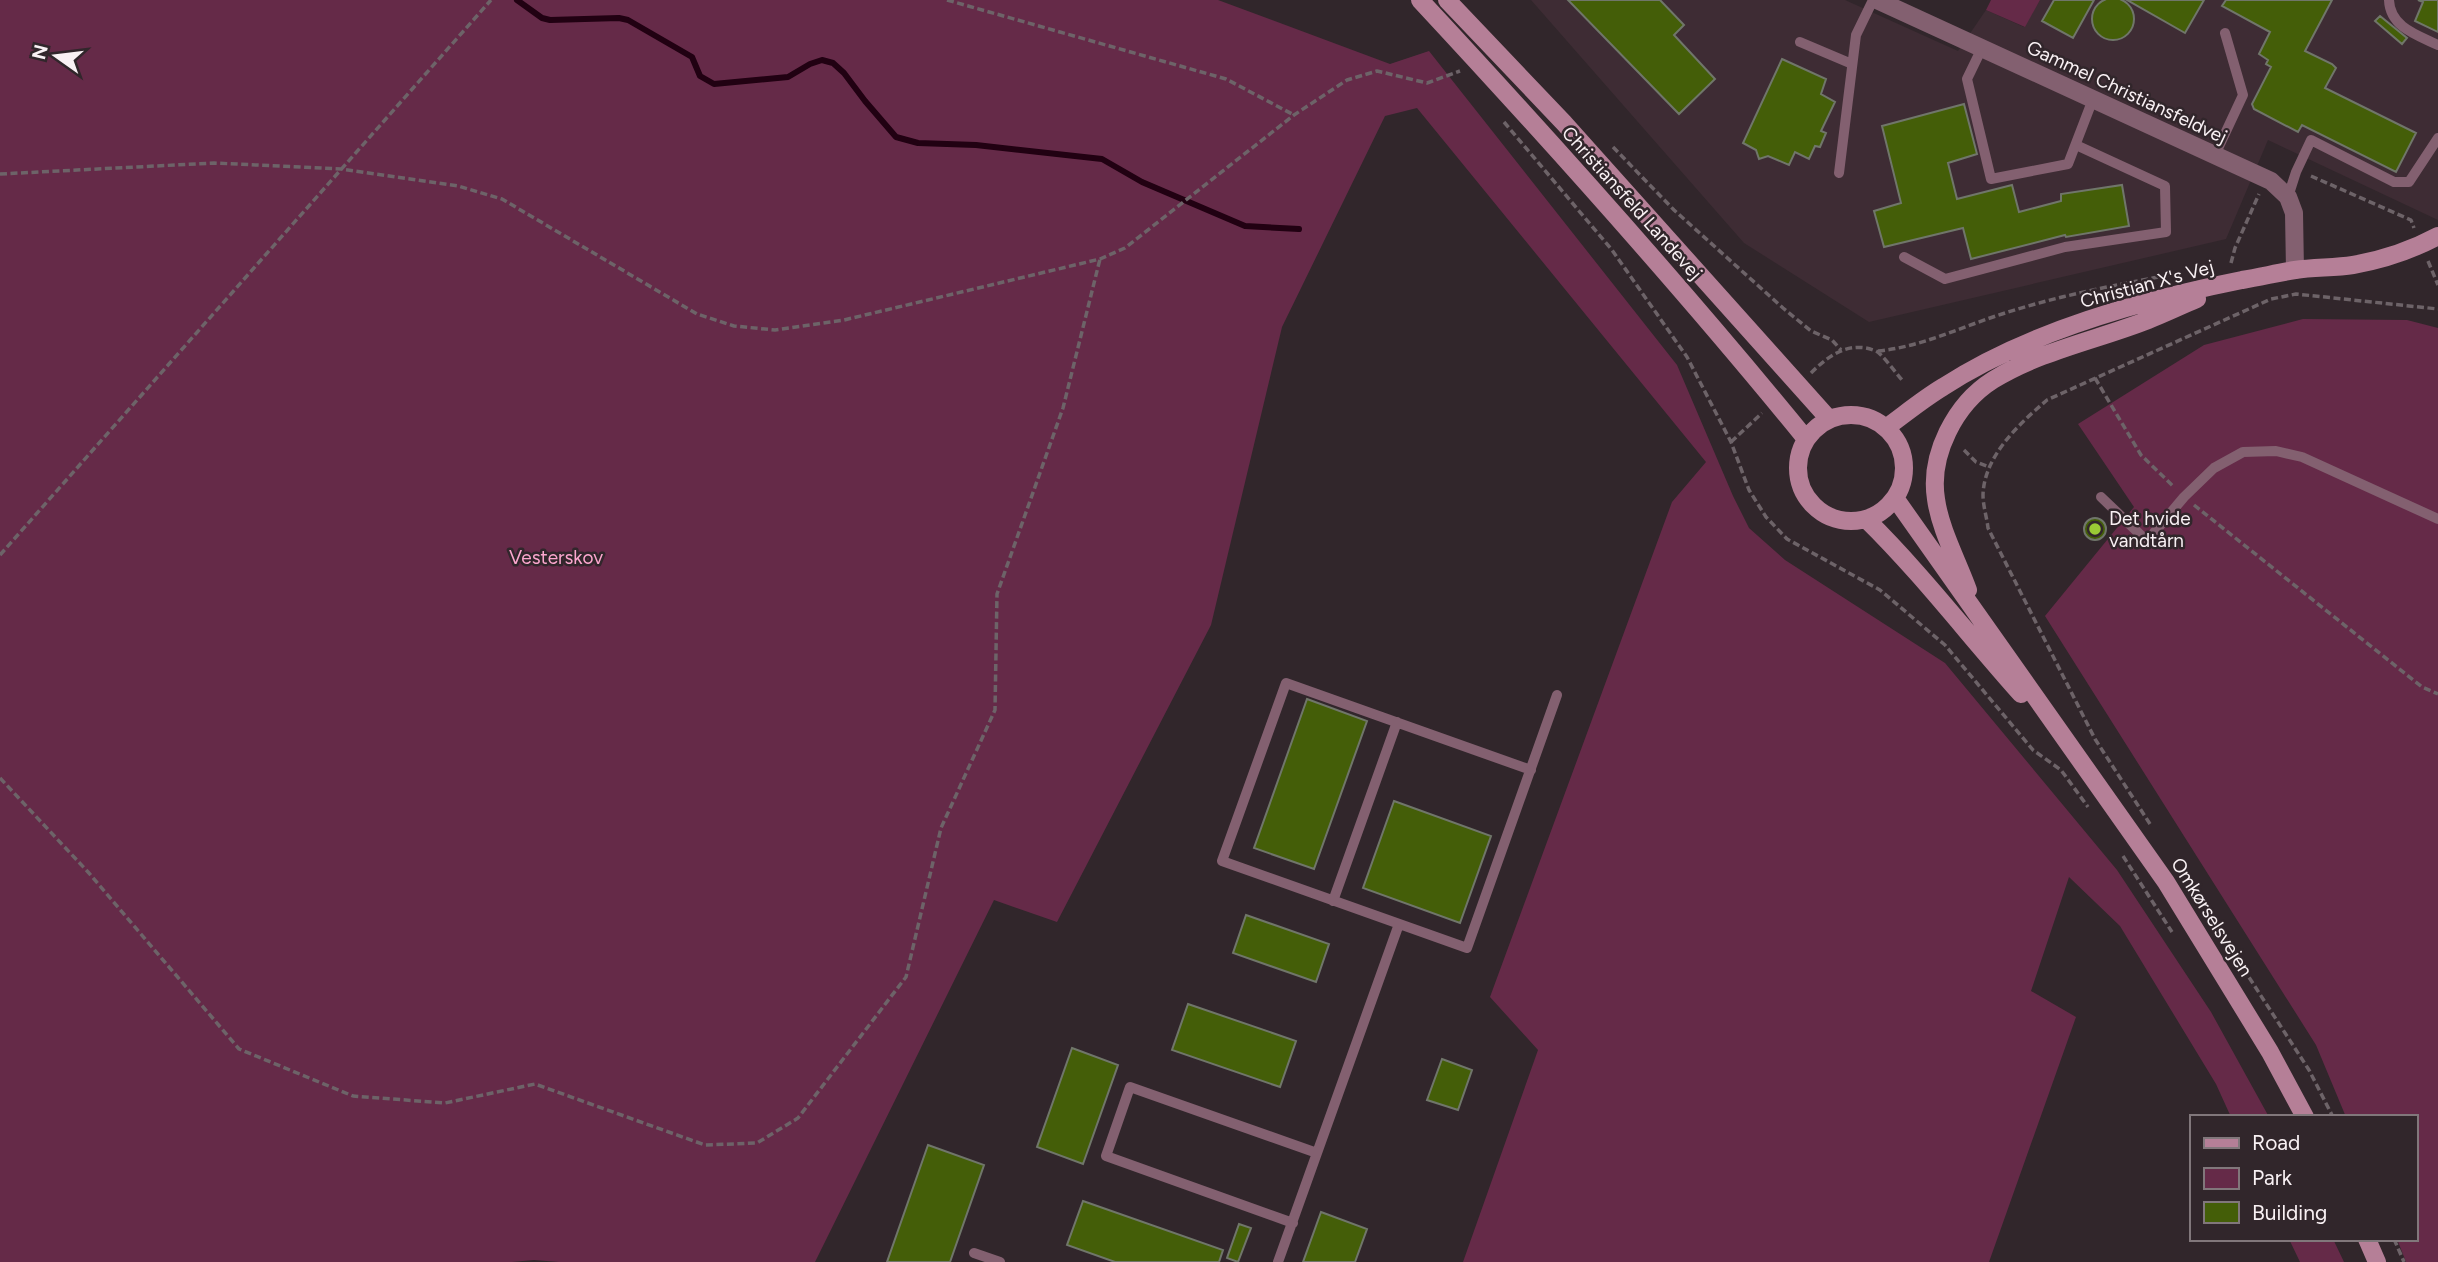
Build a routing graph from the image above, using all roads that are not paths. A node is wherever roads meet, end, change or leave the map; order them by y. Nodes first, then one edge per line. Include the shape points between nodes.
1 (1420, 0) edge
2 (1447, 0) edge
3 (1875, 0) edge
4 (2389, 0) edge
5 (2225, 33) dead end
6 (1801, 42) dead end
7 (2438, 45) edge
8 (1982, 48) junction
9 (1852, 64) junction
10 (2094, 99) junction
11 (2438, 138) edge
12 (2076, 145) junction
13 (2215, 155) junction
14 (1839, 173) dead end
15 (2288, 197) junction
16 (2438, 236) edge
17 (1904, 257) dead end
18 (2295, 270) junction
19 (2234, 282) junction
20 (1829, 419) junction
21 (1887, 427) junction
22 (1806, 439) junction
23 (2101, 497) dead end
24 (1895, 498) junction
25 (1867, 519) junction
26 (2438, 519) edge
27 (1976, 613) junction
28 (1557, 695) dead end
29 (1397, 722) junction
30 (2070, 749) junction
31 (1531, 770) junction
32 (1334, 901) junction
33 (1399, 924) junction
34 (2304, 1115) edge
35 (1317, 1153) junction
36 (1293, 1223) junction
37 (2368, 1241) edge
38 (974, 1253) dead end
39 (1000, 1262) edge
40 (1278, 1262) edge
41 (2377, 1262) edge

1 - 22 main road, Christiansfeld Landevej via 1667,273
2 - 20 main road, Christiansfeld Landevej via 1573,133
3 - 8 street, Gammel Christiansfeldvej
3 - 9 lane via 1856,36
4 - 7 lane via 2389,11 2403,29
5 - 13 lane via 2243,95
6 - 9 lane
8 - 10 street, Gammel Christiansfeldvej
8 - 12 lane via 1967,79 1991,179 2068,164
9 - 14 lane
10 - 12 lane
10 - 13 street, Gammel Christiansfeldvej
11 - 15 lane via 2409,182 2394,182 2311,140
12 - 17 lane via 2165,186 2166,232 2065,247 1945,279
13 - 15 street, Gammel Christiansfeldvej via 2271,181
15 - 18 street via 2294,213
16 - 18 main road, Christian X's Vej via 2352,265
18 - 19 main road, Christian X's Vej
19 - 21 main road, Christian X's Vej via 2144,304 2045,336 1943,386
19 - 27 main road via 2148,320 2049,354 1993,380 1966,403 1939,453 1936,499
20 - 21 main road via 1859,415
20 - 22 main road
21 - 24 main road via 1900,445 1905,467
22 - 25 main road via 1797,470 1808,500 1835,519
23 - 26 lane via 2147,541 2214,468 2243,452 2276,451 2302,457
24 - 25 main road
24 - 27 main road, Omkørselsvejen
25 - 30 main road, Omkørselsvejen
27 - 30 main road, Omkørselsvejen
28 - 31 lane
29 - 31 lane
29 - 32 lane
29 - 32 lane via 1286,683 1231,835 1222,861
30 - 34 main road, Omkørselsvejen via 2166,881
31 - 33 lane via 1467,948
32 - 33 lane
33 - 35 lane
35 - 36 lane
35 - 36 lane via 1130,1087 1118,1121 1106,1156
36 - 40 lane
37 - 41 main road
38 - 39 lane

